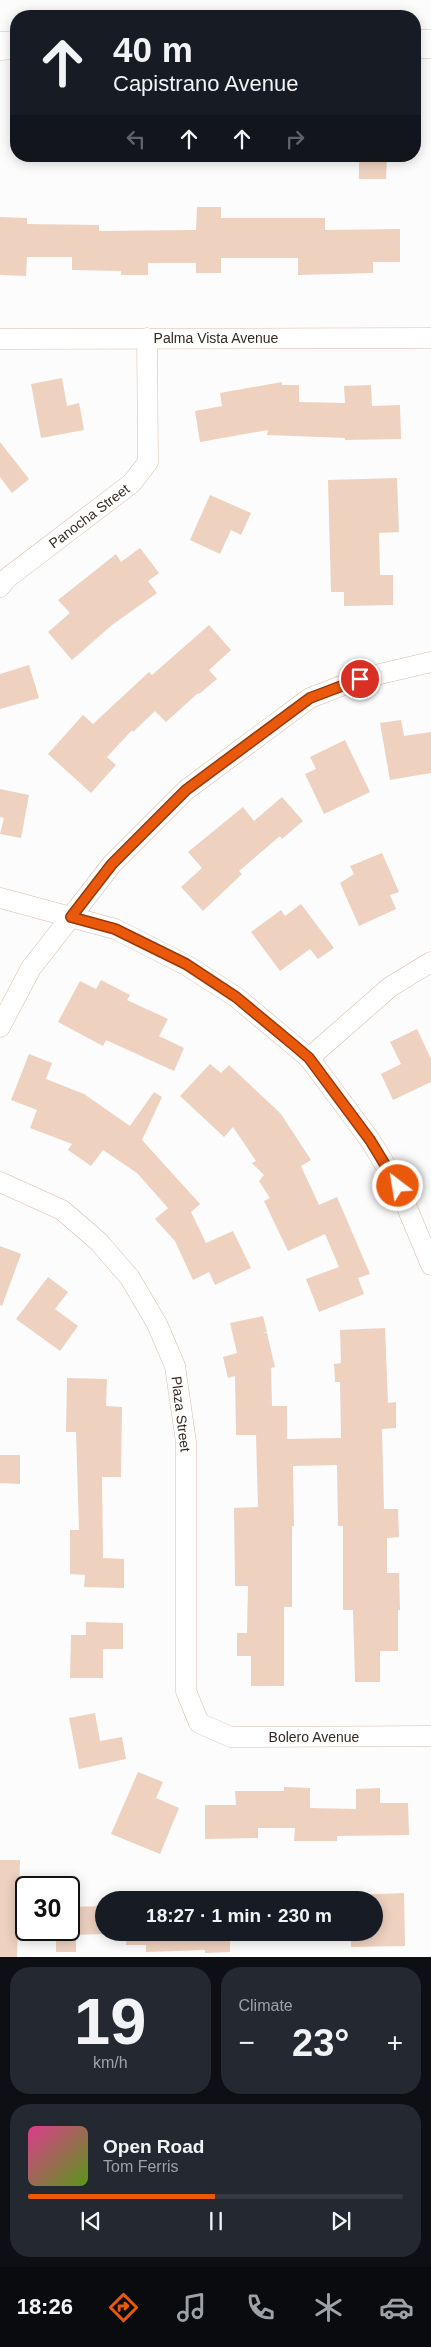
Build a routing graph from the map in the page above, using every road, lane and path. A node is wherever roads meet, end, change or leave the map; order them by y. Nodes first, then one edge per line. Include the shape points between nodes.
1 (0, 338) edge
2 (147, 338) junction
3 (431, 338) edge
4 (0, 586) edge
5 (431, 662) edge
6 (0, 898) edge
7 (71, 917) junction
8 (431, 962) edge
9 (0, 1027) edge
10 (309, 1058) junction
11 (0, 1182) edge
12 (431, 1265) edge
13 (199, 1723) joint
14 (431, 1736) edge

1 - 2 street, Palma Vista Avenue
2 - 3 street, Palma Vista Avenue
2 - 4 street, Panocha Street via 148,462 132,483
5 - 7 street via 360,679 310,698 186,790 112,864
6 - 7 street
7 - 9 street via 30,968
7 - 10 street via 115,929 186,964 236,997
8 - 10 street via 390,986
10 - 12 street via 370,1140 398,1186
11 - 13 street, Plaza Street via 62,1210 99,1242 135,1286 157,1324 175,1366 186,1442 186,1692
13 - 14 street, Bolero Avenue via 231,1737

